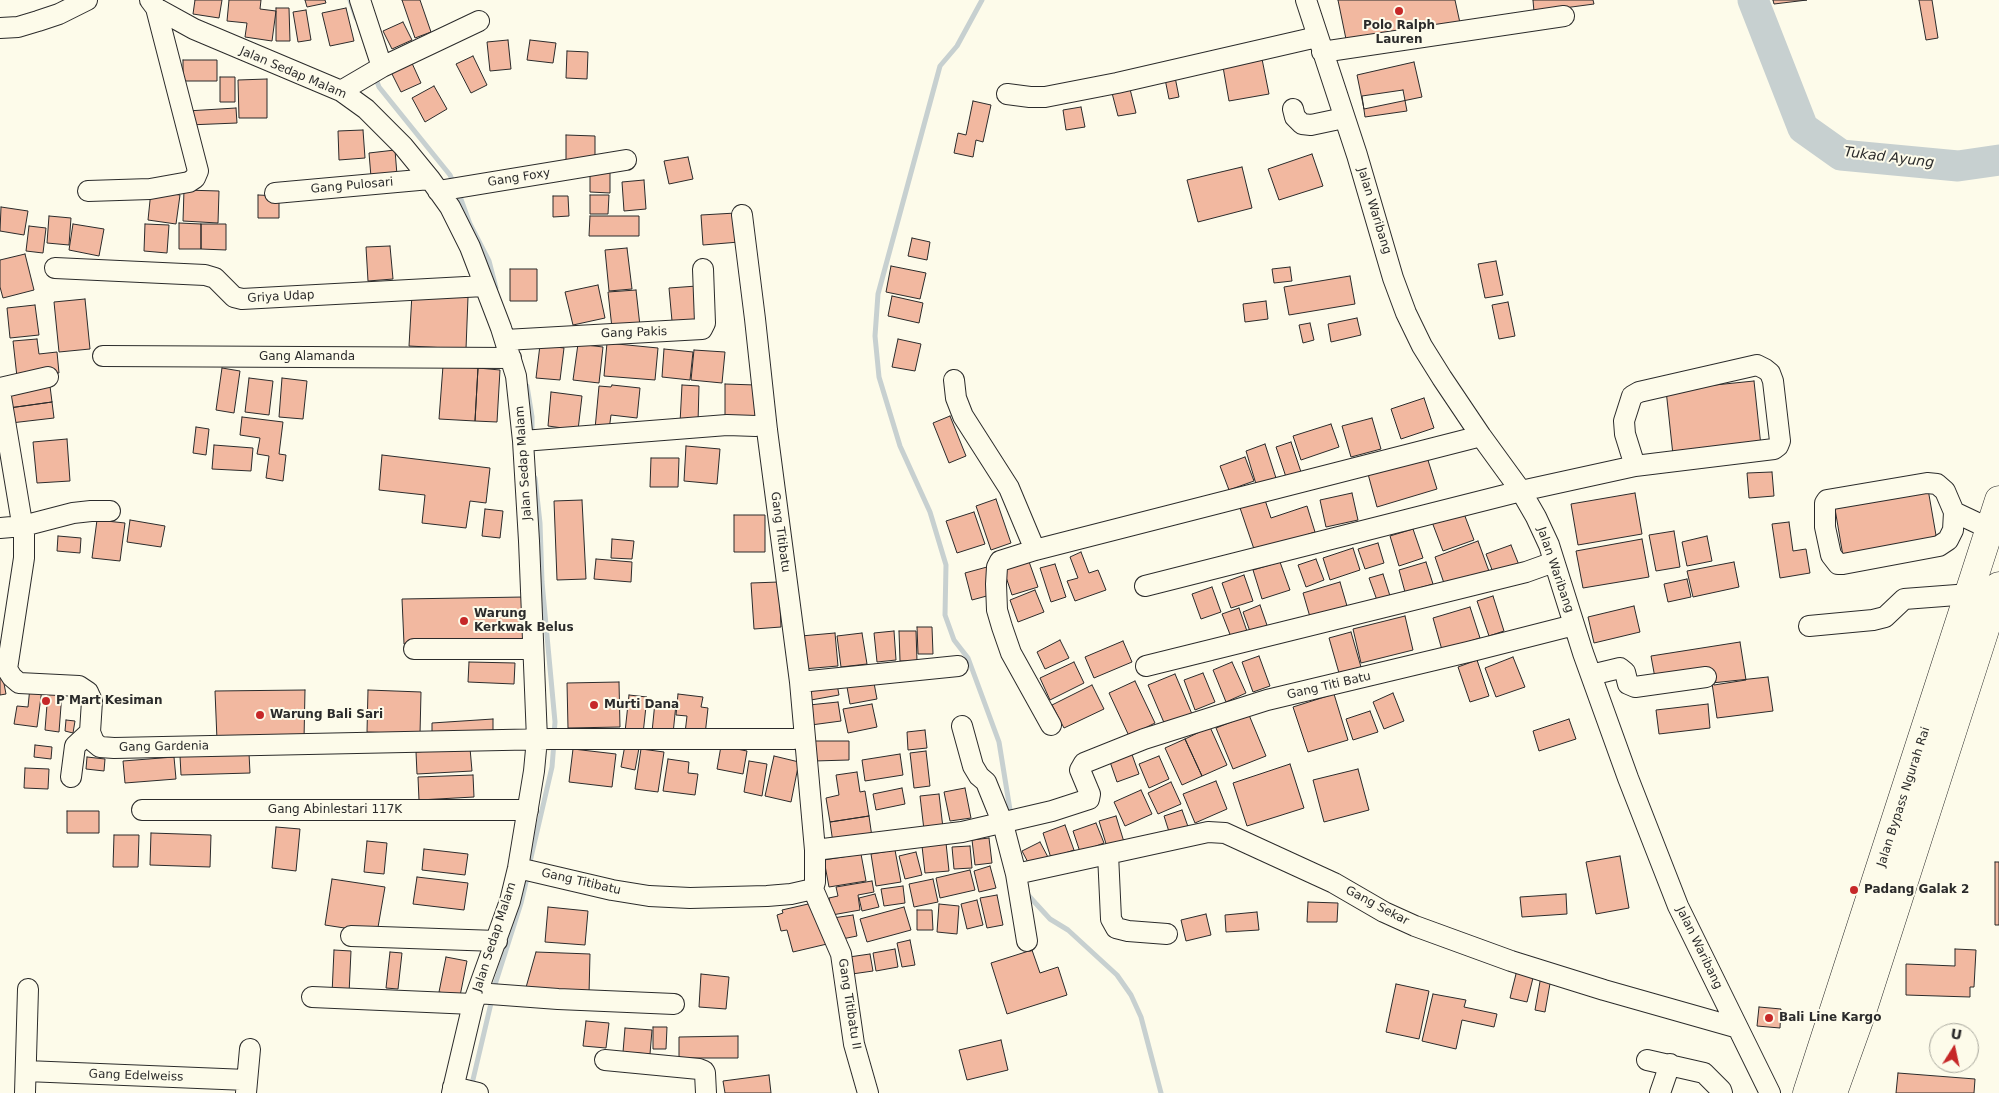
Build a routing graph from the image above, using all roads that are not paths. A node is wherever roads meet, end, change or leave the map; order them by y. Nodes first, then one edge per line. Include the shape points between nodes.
1 (87, 0) edge
2 (360, 0) edge
3 (1306, 0) edge
4 (153, 4) edge
5 (1564, 16) dead end
6 (479, 21) dead end
7 (0, 28) edge
8 (1320, 45) junction
9 (377, 70) junction
10 (341, 91) junction
11 (1007, 94) dead end
12 (1292, 109) dead end
13 (1344, 118) junction
14 (626, 160) dead end
15 (445, 186) junction
16 (88, 191) dead end
17 (275, 194) dead end
18 (742, 215) dead end
19 (55, 268) dead end
20 (703, 269) dead end
21 (484, 286) junction
22 (511, 344) junction
23 (103, 356) dead end
24 (48, 377) dead end
25 (954, 380) dead end
26 (0, 390) edge
27 (3, 425) edge
28 (756, 426) dead end
29 (1480, 436) junction
30 (530, 441) junction
31 (1635, 466) junction
32 (1521, 491) junction
33 (1999, 500) edge
34 (110, 511) dead end
35 (1954, 512) junction
36 (23, 526) junction
37 (0, 528) edge
38 (1990, 529) junction
39 (1035, 550) junction
40 (1554, 562) junction
41 (1145, 586) dead end
42 (1999, 586) edge
43 (1970, 594) junction
44 (1574, 625) junction
45 (1809, 626) dead end
46 (414, 649) dead end
47 (532, 649) junction
48 (958, 666) dead end
49 (1146, 666) dead end
50 (1591, 675) junction
51 (1706, 677) dead end
52 (800, 682) junction
53 (1051, 725) dead end
54 (962, 726) dead end
55 (90, 732) junction
56 (550, 739) junction
57 (794, 739) dead end
58 (70, 777) dead end
59 (142, 810) dead end
60 (528, 810) junction
61 (1010, 822) junction
62 (815, 850) junction
63 (1108, 854) junction
64 (526, 870) junction
65 (1021, 872) junction
66 (813, 889) junction
67 (1167, 934) dead end
68 (350, 936) dead end
69 (1027, 940) dead end
70 (496, 941) junction
71 (28, 989) dead end
72 (484, 996) junction
73 (312, 998) dead end
74 (674, 1004) dead end
75 (1738, 1028) junction
76 (250, 1049) dead end
77 (605, 1060) dead end
78 (1647, 1060) dead end
79 (1670, 1064) junction
80 (26, 1070) junction
81 (246, 1087) edge
82 (462, 1091) edge
83 (25, 1093) edge
84 (706, 1093) edge
85 (868, 1093) edge
86 (1660, 1093) edge
87 (1722, 1093) edge
88 (1770, 1093) edge
89 (1807, 1093) edge
90 (1833, 1093) edge

1 - 7 street via 18,28
2 - 9 street
3 - 8 street, Jalan Waribang
4 - 10 street, Jalan Sedap Malam via 194,29
4 - 16 street via 198,171 189,182 150,190
5 - 8 street
6 - 9 street
8 - 11 street via 1045,97
8 - 13 street, Jalan Waribang
9 - 10 street
10 - 15 street, Jalan Sedap Malam via 366,109
12 - 13 street via 1302,124
13 - 29 street, Jalan Waribang via 1406,312 1422,346
14 - 15 street, Gang Foxy
15 - 17 street, Gang Pulosari
15 - 21 street, Jalan Sedap Malam via 450,207 470,247
18 - 52 street, Gang Titibatu via 766,430
19 - 21 street, Griya Udap via 205,275 214,278 234,297 242,299
20 - 22 street, Gang Pakis via 705,323 702,330
21 - 22 street, Jalan Sedap Malam
22 - 23 street, Gang Alamanda
22 - 30 street, Jalan Sedap Malam
24 - 26 street
25 - 39 street via 963,416 1009,488
26 - 27 street
27 - 36 street
28 - 30 street via 727,424
29 - 32 street, Jalan Waribang
29 - 39 street
30 - 47 street, Jalan Sedap Malam
31 - 31 street via 1624,434 1624,421 1632,396 1757,366 1770,373 1780,441 1778,446 1767,451
31 - 32 street
32 - 40 street, Jalan Waribang via 1536,517
32 - 41 street
33 - 38 highway, Jalan Bypass Ngurah Rai
34 - 36 street via 73,514
35 - 35 street via 1953,530 1948,540 1939,546 1843,564 1838,564 1831,555 1825,526 1827,500 1927,483 1937,484 1945,491
35 - 38 street
36 - 37 street
36 - 55 street via 24,558 8,669 19,683 79,686 88,692 92,701
38 - 43 highway, Jalan Bypass Ngurah Rai
39 - 53 street via 998,563 997,610 1011,653
40 - 44 street, Jalan Waribang
40 - 49 street via 1526,572
42 - 90 highway, Jalan Bypass Ngurah Rai
43 - 45 street via 1904,599 1885,617
43 - 89 highway, Jalan Bypass Ngurah Rai
44 - 50 street, Jalan Waribang
44 - 61 street, Gang Titi Batu via 1267,700 1144,739 1082,765 1080,770 1090,794 1088,800
46 - 47 street
47 - 56 street, Jalan Sedap Malam
48 - 52 street
50 - 51 street via 1620,668 1625,672 1628,684 1636,687
50 - 75 street, Jalan Waribang via 1678,906
52 - 62 street, Gang Titibatu
54 - 61 street via 973,766
55 - 56 street, Gang Gardenia via 100,747 114,748
55 - 58 street via 75,746
56 - 57 street
56 - 60 street, Jalan Sedap Malam
59 - 60 street, Gang Abinlestari 117K
60 - 64 street, Jalan Sedap Malam
61 - 62 street via 923,838
61 - 65 street
62 - 66 street, Gang Titibatu
63 - 65 street, Gang Sekar
63 - 67 street via 1111,919 1116,928
63 - 75 street, Gang Sekar via 1208,832 1225,833 1334,883 1415,926 1511,961
64 - 66 street, Gang Titibatu via 649,896 767,896
64 - 70 street, Jalan Sedap Malam via 510,901
65 - 69 street
66 - 85 street, Gang Titibatu II via 841,954 854,1044
68 - 70 street
70 - 72 street, Jalan Sedap Malam
71 - 80 street
72 - 73 street
72 - 74 street
72 - 82 street, Jalan Sedap Malam
75 - 88 street, Jalan Waribang
76 - 81 street, Gang Edelweiss
77 - 84 street via 699,1069 705,1073
78 - 79 street
79 - 86 street
79 - 87 street via 1704,1073
80 - 81 street, Gang Edelweiss
80 - 83 street

